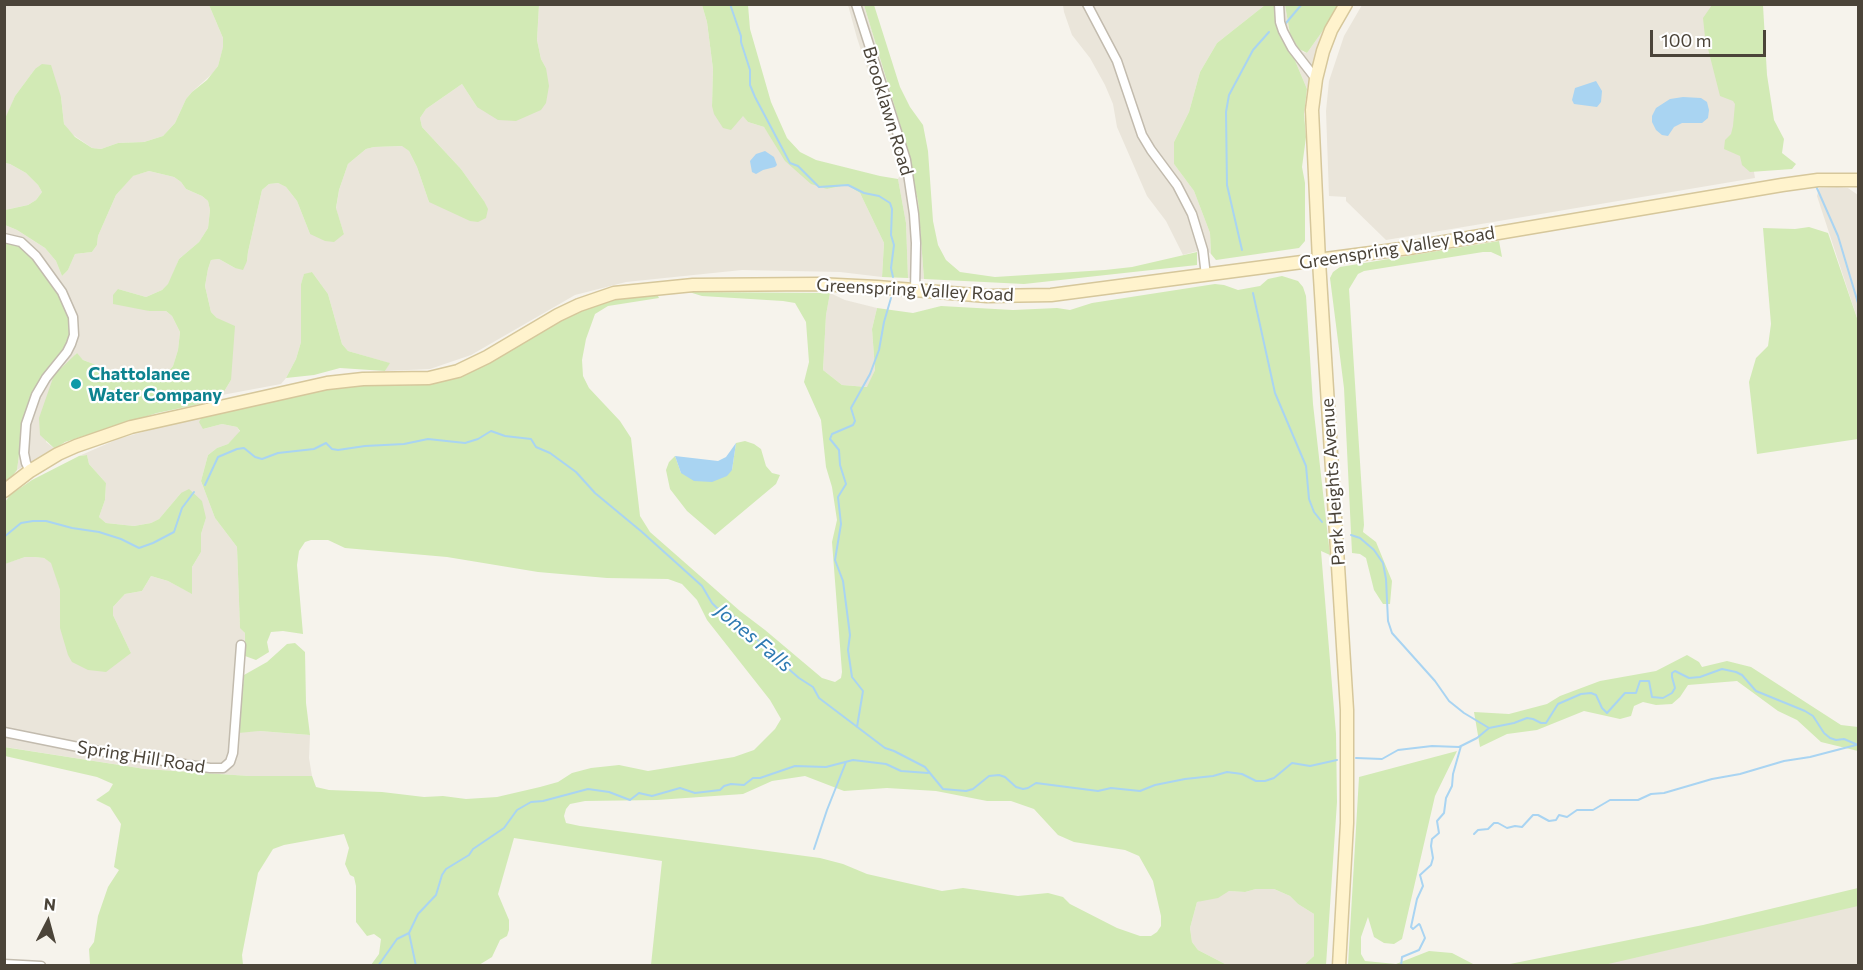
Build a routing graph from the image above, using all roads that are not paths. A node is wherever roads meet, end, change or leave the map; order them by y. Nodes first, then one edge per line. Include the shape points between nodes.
1 (856, 4) edge
2 (1088, 4) edge
3 (1279, 4) edge
4 (1346, 4) edge
5 (1316, 79) junction
6 (1858, 180) edge
7 (4, 238) edge
8 (1319, 261) junction
9 (1206, 276) junction
10 (915, 290) junction
11 (30, 471) junction
12 (4, 491) edge
13 (241, 645) dead end
14 (4, 732) edge
15 (4, 964) edge
16 (41, 966) edge
17 (1339, 966) edge

1 - 10 street, Brooklawn Road via 906,160 914,214
2 - 9 street via 1117,61 1142,135 1192,214
3 - 5 street via 1283,31
4 - 5 main road, Park Heights Avenue via 1331,30
5 - 8 main road, Park Heights Avenue via 1312,131
6 - 8 main road, Greenspring Valley Road via 1782,184
7 - 11 street via 21,242 36,256 62,292 73,317 71,344 36,395 26,424 24,453
8 - 9 main road, Greenspring Valley Road
8 - 17 main road, Park Heights Avenue via 1347,710 1347,822
9 - 10 main road, Greenspring Valley Road via 1051,295 987,296
10 - 11 main road, Greenspring Valley Road via 772,284 693,285 614,293 558,315 458,371 415,379 327,383 207,409 110,433
11 - 12 main road, Greenspring Valley Road
13 - 14 street, Spring Hill Road via 233,753 223,768 98,751
15 - 16 street

